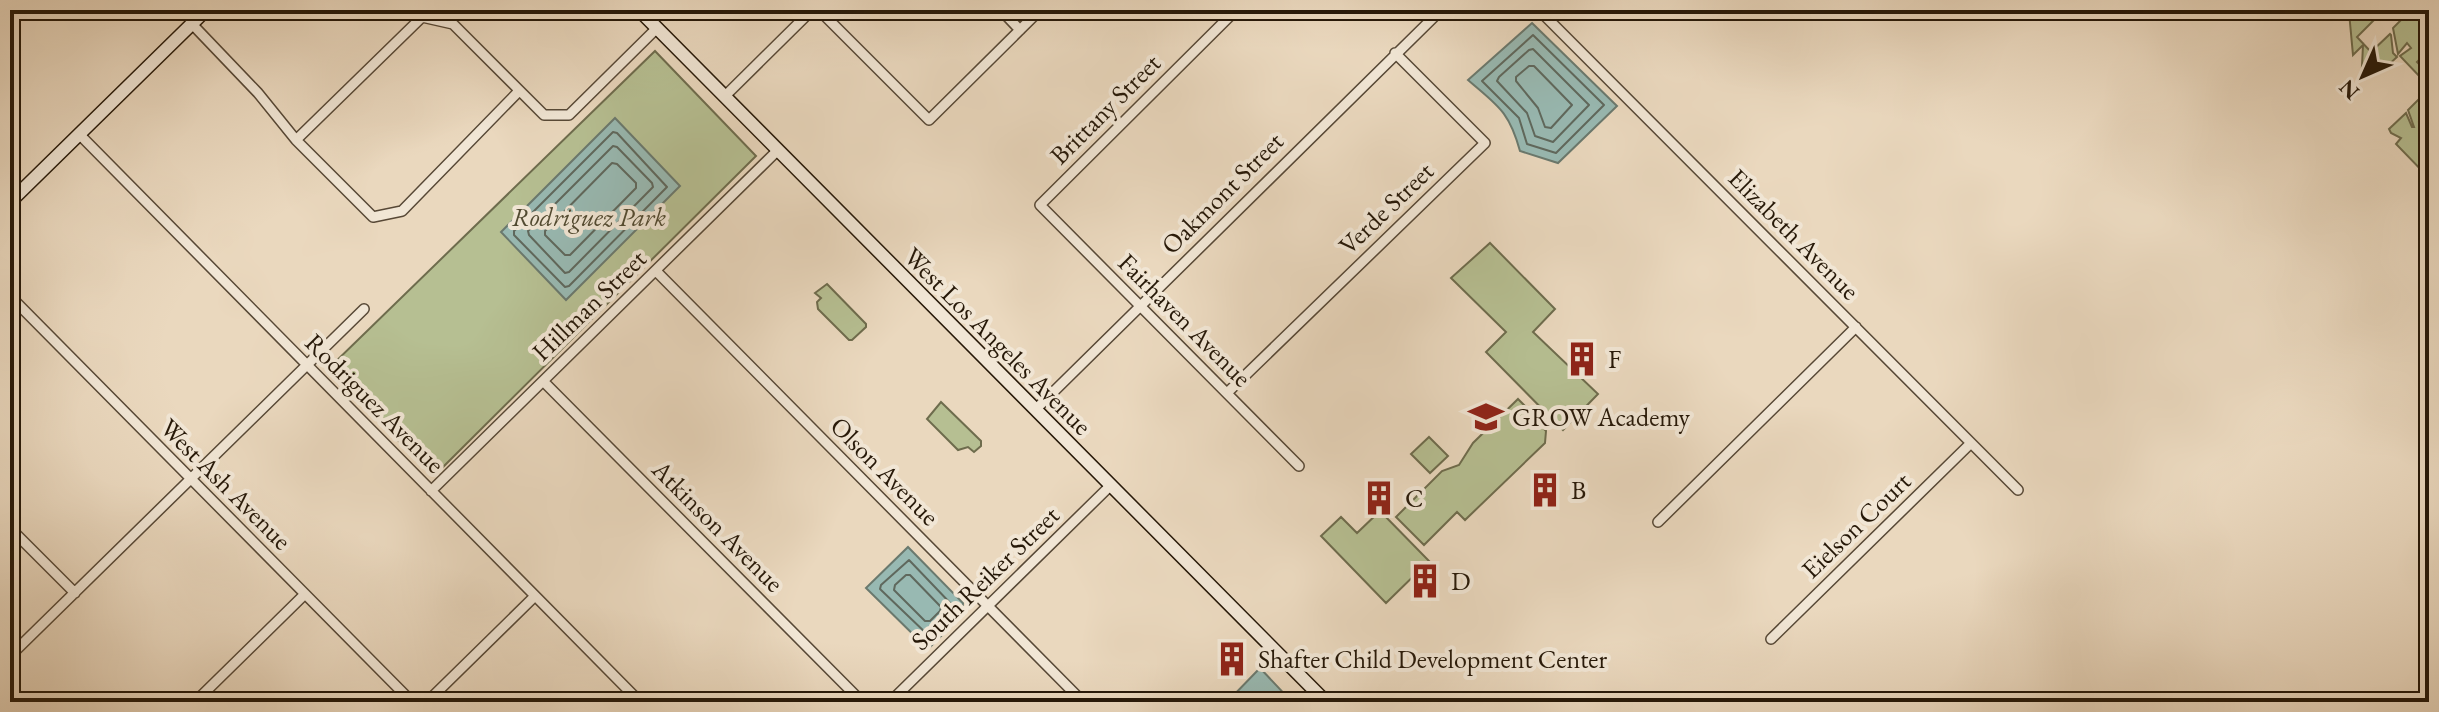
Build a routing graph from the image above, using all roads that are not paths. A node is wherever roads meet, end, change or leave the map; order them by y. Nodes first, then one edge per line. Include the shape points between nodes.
1 (206, 10) edge
2 (639, 10) edge
3 (812, 10) edge
4 (819, 10) edge
5 (1001, 10) edge
6 (1040, 10) edge
7 (1236, 10) edge
8 (1441, 10) edge
9 (1539, 10) edge
10 (192, 24) junction
11 (657, 28) junction
12 (1020, 30) junction
13 (1395, 53) junction
14 (519, 91) junction
15 (725, 96) junction
16 (80, 135) junction
17 (296, 140) junction
18 (778, 150) junction
19 (10, 202) edge
20 (1040, 205) joint
21 (656, 271) junction
22 (10, 296) edge
23 (1140, 306) junction
24 (364, 309) dead end
25 (1856, 327) junction
26 (306, 366) junction
27 (543, 381) junction
28 (1227, 393) junction
29 (1036, 409) junction
30 (1971, 443) junction
31 (1299, 466) dead end
32 (190, 479) junction
33 (1111, 485) junction
34 (2018, 490) dead end
35 (431, 491) junction
36 (1658, 522) dead end
37 (10, 528) edge
38 (75, 593) junction
39 (305, 594) junction
40 (535, 596) junction
41 (988, 606) junction
42 (1771, 639) dead end
43 (10, 656) edge
44 (195, 702) edge
45 (412, 702) edge
46 (427, 702) edge
47 (640, 702) edge
48 (862, 702) edge
49 (890, 702) edge
50 (1083, 702) edge
51 (1326, 702) edge

1 - 10 street
2 - 11 street, West Los Angeles Avenue
3 - 15 street
4 - 12 street via 929,120
5 - 12 street
6 - 12 street
7 - 20 street, Brittany Street
8 - 13 street, Oakmont Street
9 - 25 street, Elizabeth Avenue
10 - 16 street
10 - 17 street
11 - 14 street via 569,115 544,115
11 - 15 street, West Los Angeles Avenue
13 - 23 street, Oakmont Street
13 - 28 street, Verde Street via 1485,143
14 - 17 street via 453,24 422,17
14 - 17 street via 402,211 373,217
15 - 18 street, West Los Angeles Avenue
16 - 19 street
16 - 26 street, Rodriguez Avenue
18 - 21 street, Hillman Street
18 - 29 street, West Los Angeles Avenue
20 - 23 street, Fairhaven Avenue
21 - 27 street, Hillman Street
21 - 41 street, Olson Avenue
22 - 32 street, West Ash Avenue
23 - 28 street, Fairhaven Avenue
23 - 29 street, Oakmont Street
24 - 26 street
25 - 30 street, Elizabeth Avenue
25 - 36 street
26 - 32 street
26 - 35 street, Rodriguez Avenue
27 - 35 street, Hillman Street
27 - 48 street, Atkinson Avenue
28 - 31 street, Fairhaven Avenue
29 - 33 street, West Los Angeles Avenue
30 - 34 street, Elizabeth Avenue
30 - 42 street, Eielson Court
32 - 38 street
32 - 39 street, West Ash Avenue
33 - 41 street, South Reiker Street
33 - 51 street, West Los Angeles Avenue
35 - 40 street, Rodriguez Avenue
37 - 38 street
38 - 43 street
39 - 44 street
39 - 45 street, West Ash Avenue
40 - 46 street
40 - 47 street, Rodriguez Avenue
41 - 49 street, South Reiker Street
41 - 50 street, Olson Avenue

